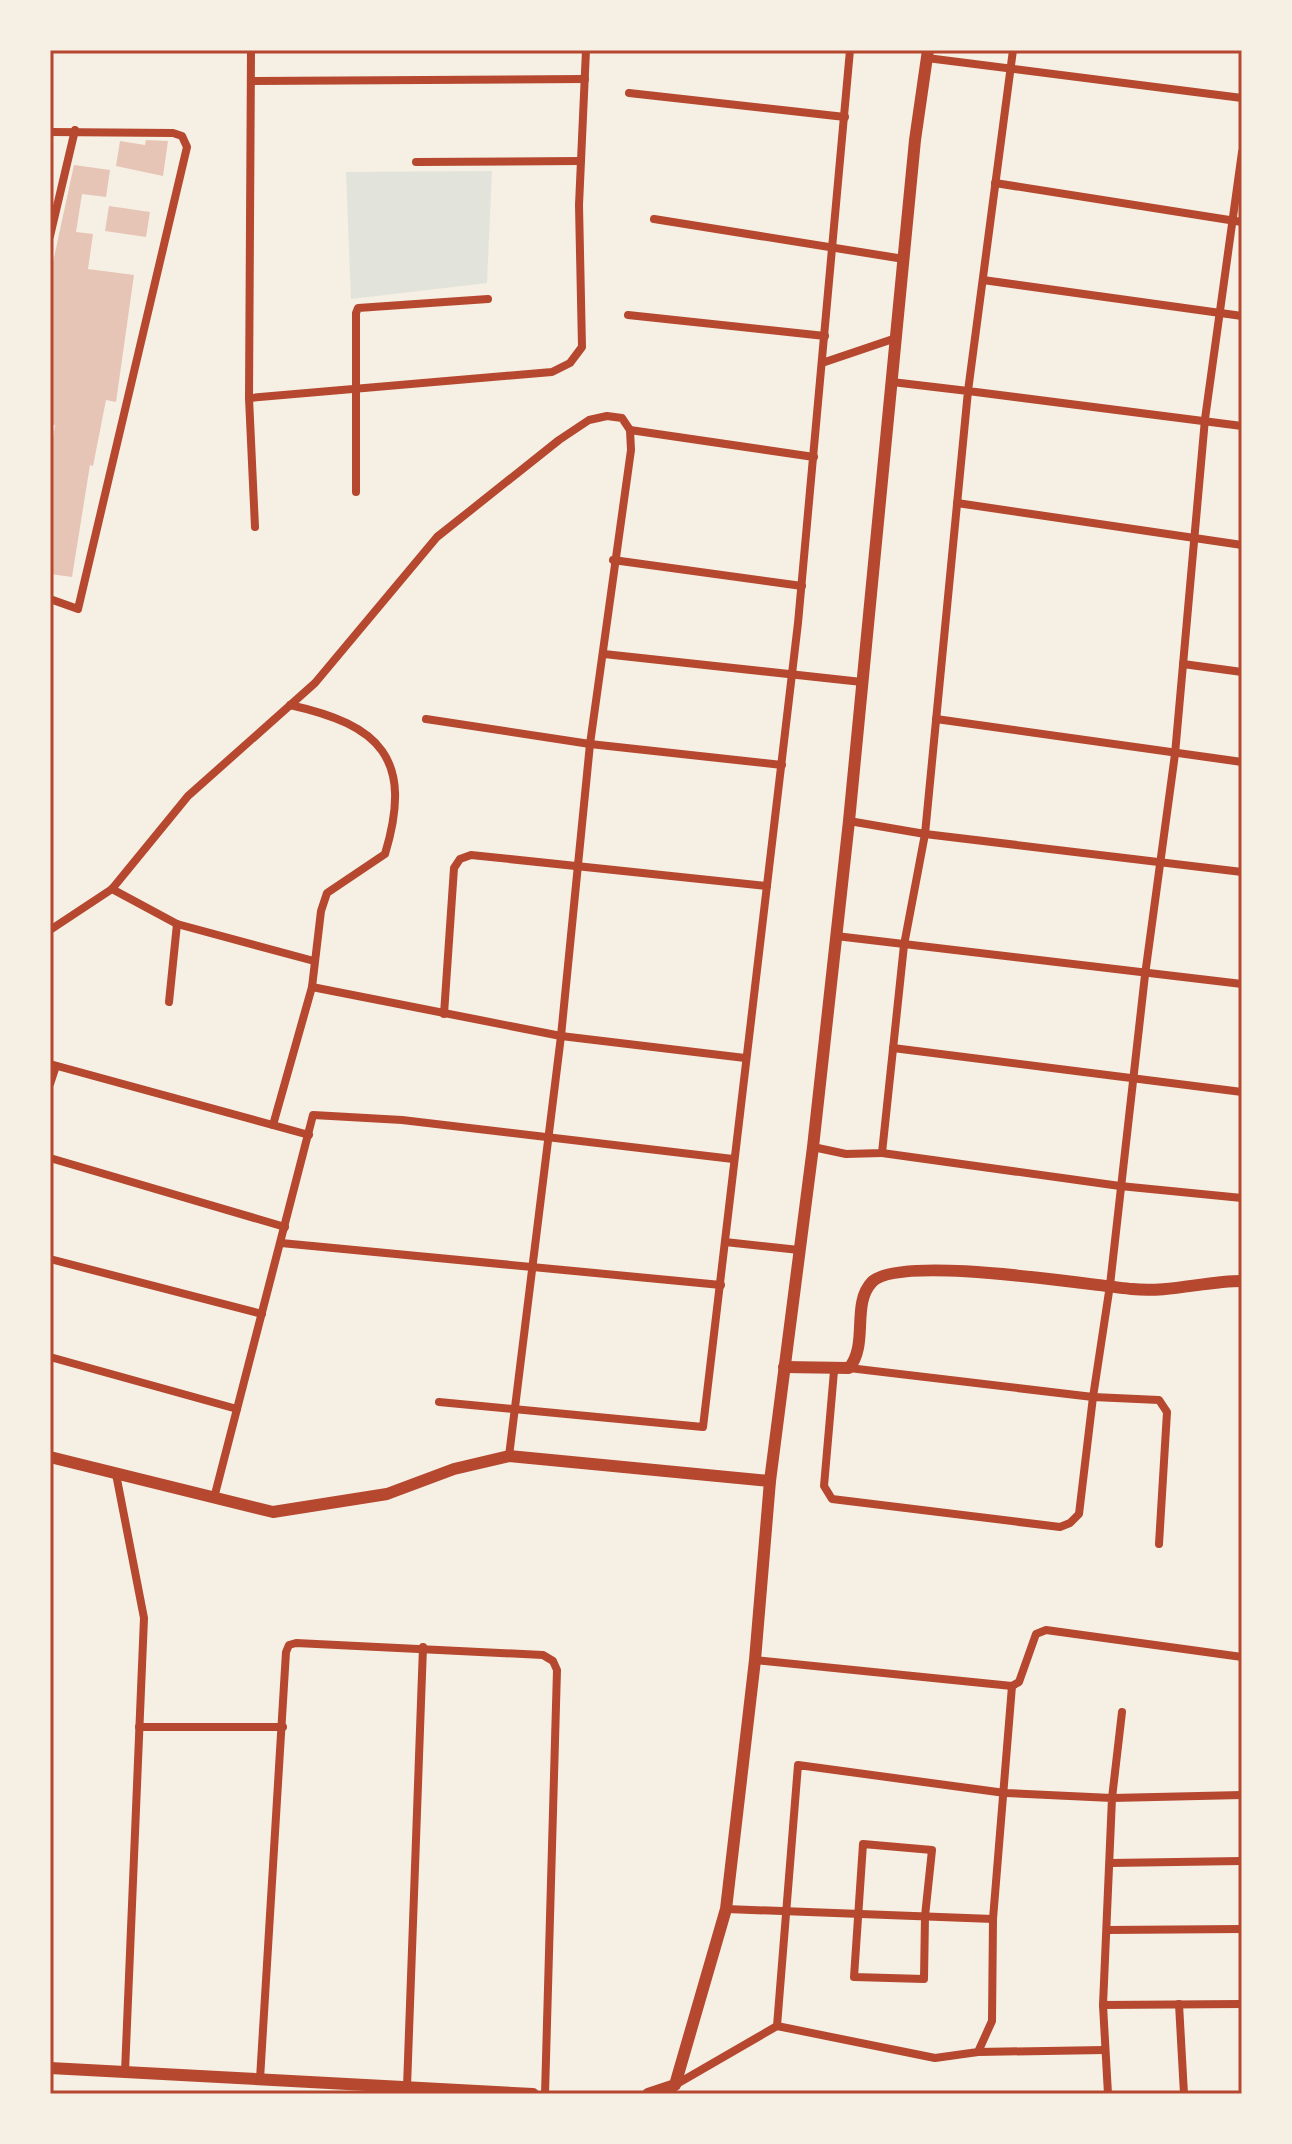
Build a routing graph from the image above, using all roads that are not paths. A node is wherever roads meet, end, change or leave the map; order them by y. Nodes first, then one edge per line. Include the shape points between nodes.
1 (251, 50) edge
2 (586, 50) edge
3 (850, 50) edge
4 (1013, 50) edge
5 (928, 54) edge
6 (1012, 67) junction
7 (585, 79) junction
8 (251, 81) junction
9 (629, 93) dead end
10 (1242, 98) edge
11 (845, 117) junction
12 (75, 130) junction
13 (50, 132) edge
14 (1242, 152) edge
15 (581, 161) junction
16 (416, 162) dead end
17 (995, 183) junction
18 (654, 219) dead end
19 (1237, 221) edge
20 (50, 236) edge
21 (833, 249) junction
22 (904, 259) junction
23 (983, 280) junction
24 (488, 299) dead end
25 (1220, 312) junction
26 (628, 315) dead end
27 (1242, 316) edge
28 (825, 336) junction
29 (896, 338) junction
30 (822, 363) junction
31 (892, 382) junction
32 (358, 389) junction
33 (968, 391) junction
34 (249, 398) junction
35 (1205, 419) junction
36 (1242, 426) edge
37 (630, 430) junction
38 (814, 457) junction
39 (356, 492) dead end
40 (957, 503) junction
41 (255, 527) dead end
42 (1195, 539) junction
43 (1242, 545) edge
44 (613, 560) junction
45 (802, 586) junction
46 (50, 599) edge
47 (604, 654) junction
48 (1183, 664) junction
49 (1242, 672) edge
50 (792, 675) junction
51 (862, 682) junction
52 (290, 705) junction
53 (426, 719) dead end
54 (936, 719) junction
55 (590, 744) junction
56 (1175, 754) junction
57 (1242, 762) edge
58 (782, 765) junction
59 (849, 821) junction
60 (925, 834) junction
61 (1160, 861) junction
62 (576, 868) junction
63 (1242, 872) edge
64 (767, 886) junction
65 (112, 889) junction
66 (177, 924) junction
67 (50, 930) edge
68 (836, 936) junction
69 (904, 945) junction
70 (314, 961) junction
71 (1145, 975) junction
72 (1242, 984) edge
73 (312, 987) junction
74 (169, 1002) dead end
75 (444, 1014) junction
76 (561, 1036) junction
77 (893, 1048) junction
78 (745, 1058) junction
79 (53, 1065) edge
80 (1134, 1079) junction
81 (50, 1084) edge
82 (1242, 1092) edge
83 (273, 1125) junction
84 (309, 1135) junction
85 (548, 1136) junction
86 (813, 1147) junction
87 (882, 1153) junction
88 (50, 1158) edge
89 (733, 1159) junction
90 (1120, 1186) junction
91 (1242, 1198) edge
92 (285, 1227) junction
93 (725, 1242) junction
94 (281, 1243) junction
95 (799, 1250) junction
96 (50, 1259) edge
97 (532, 1267) junction
98 (1242, 1281) edge
99 (721, 1285) junction
100 (1110, 1285) junction
101 (262, 1314) junction
102 (50, 1357) edge
103 (784, 1367) junction
104 (849, 1368) junction
105 (834, 1371) junction
106 (1093, 1397) junction
107 (439, 1402) dead end
108 (516, 1408) junction
109 (237, 1409) junction
110 (509, 1456) junction
111 (50, 1457) edge
112 (116, 1474) junction
113 (770, 1481) junction
114 (214, 1498) junction
115 (1159, 1544) dead end
116 (423, 1647) junction
117 (1242, 1657) edge
118 (755, 1660) junction
119 (1012, 1686) junction
120 (1122, 1712) dead end
121 (139, 1727) junction
122 (283, 1727) junction
123 (1005, 1793) junction
124 (1242, 1795) edge
125 (1112, 1798) junction
126 (1242, 1861) edge
127 (1110, 1863) junction
128 (726, 1909) junction
129 (786, 1909) junction
130 (857, 1915) junction
131 (925, 1916) junction
132 (993, 1919) junction
133 (1242, 1929) edge
134 (1107, 1930) junction
135 (1179, 2004) junction
136 (1242, 2004) edge
137 (1103, 2005) junction
138 (777, 2026) junction
139 (1105, 2050) junction
140 (978, 2052) junction
141 (50, 2068) edge
142 (125, 2072) junction
143 (260, 2079) junction
144 (407, 2087) junction
145 (673, 2089) edge
146 (533, 2094) edge
147 (545, 2094) edge
148 (648, 2094) edge
149 (1108, 2094) edge
150 (1184, 2094) edge

1 - 8 street
2 - 7 street
3 - 11 street
4 - 6 street
5 - 6 street
5 - 22 street
6 - 10 street
6 - 17 street
7 - 8 street
7 - 15 street
8 - 34 street
9 - 11 street
11 - 21 street
12 - 13 street
12 - 20 street
12 - 46 street via 173,133 182,136 187,147 78,609
14 - 19 street
15 - 16 street
15 - 32 street via 582,347 570,363 552,372
17 - 19 street
17 - 23 street
18 - 21 street
19 - 25 street
21 - 22 street
21 - 28 street
22 - 29 street
23 - 25 street
23 - 33 street
24 - 32 street via 358,308
25 - 27 street
25 - 35 street
26 - 28 street
28 - 30 street
29 - 30 street
29 - 31 street
30 - 38 street
31 - 33 street
31 - 51 street
32 - 34 street
32 - 39 street
33 - 35 street
33 - 40 street
34 - 41 street
35 - 36 street
35 - 42 street
37 - 38 street
37 - 44 street
37 - 52 street via 622,418 589,420 449,527
38 - 45 street
40 - 42 street
40 - 54 street
42 - 43 street
42 - 48 street
44 - 45 street
44 - 47 street
45 - 50 street
47 - 50 street
47 - 55 street
48 - 49 street
48 - 56 street
50 - 51 street
50 - 58 street
51 - 59 street
52 - 65 street via 188,796
52 - 70 street via 355,725 381,745 396,806 385,854 327,893
53 - 55 street
54 - 56 street
54 - 60 street
55 - 58 street
55 - 62 street
56 - 57 street
56 - 61 street
58 - 64 street
59 - 60 street
59 - 68 street
60 - 61 street
60 - 69 street
61 - 63 street
61 - 71 street
62 - 64 street
62 - 75 street via 471,855 460,859 454,868
62 - 76 street
64 - 78 street
65 - 66 street
65 - 67 street
66 - 70 street
66 - 74 street
68 - 69 street
68 - 86 street
69 - 71 street
69 - 77 street
70 - 73 street
71 - 72 street
71 - 80 street
73 - 75 street
73 - 83 street
75 - 76 street
76 - 78 street
76 - 85 street
77 - 80 street
77 - 87 street
78 - 89 street
79 - 81 street
79 - 83 street
80 - 82 street
80 - 90 street
83 - 84 street
84 - 85 street via 313,1115 329,1114
84 - 92 street
85 - 89 street
85 - 97 street
86 - 87 street via 846,1154
86 - 95 street
87 - 90 street
88 - 92 street
89 - 93 street
90 - 91 street
90 - 100 street
92 - 94 street
93 - 95 street
93 - 99 street
94 - 97 street
94 - 101 street
95 - 103 street
96 - 101 street
97 - 99 street
97 - 108 street
98 - 100 street via 1133,1289
99 - 108 street via 703,1427
100 - 104 street via 897,1271 872,1282 864,1299 859,1356
100 - 106 street
101 - 109 street
102 - 109 street
103 - 105 street
103 - 113 street
104 - 105 street
104 - 106 street
105 - 106 street via 824,1486 832,1499 1060,1527 1079,1514
106 - 115 street via 1159,1400 1165,1405
107 - 108 street
108 - 110 street
109 - 114 street
110 - 113 street
110 - 114 street via 387,1494 273,1512
111 - 112 street
112 - 114 street
112 - 121 street via 144,1618
113 - 118 street
116 - 122 street via 289,1645
116 - 144 street
116 - 147 street via 543,1655 557,1670
117 - 119 street via 1046,1630 1036,1634 1019,1682
118 - 119 street
118 - 128 street
119 - 123 street
120 - 125 street
121 - 122 street
121 - 142 street
122 - 143 street
123 - 125 street
123 - 129 street via 798,1765
123 - 132 street
124 - 125 street
125 - 127 street
126 - 127 street
127 - 134 street
128 - 129 street
128 - 145 street
129 - 130 street
129 - 138 street
130 - 131 street
130 - 131 street via 854,1977 924,1979
130 - 131 street via 863,1844 932,1850
131 - 132 street
132 - 140 street via 992,2021
133 - 134 street
134 - 137 street
135 - 136 street
135 - 137 street
135 - 150 street
137 - 139 street
138 - 140 street via 935,2058
138 - 145 street
139 - 140 street
139 - 149 street
141 - 142 street
142 - 143 street
143 - 144 street
144 - 146 street
145 - 148 street

